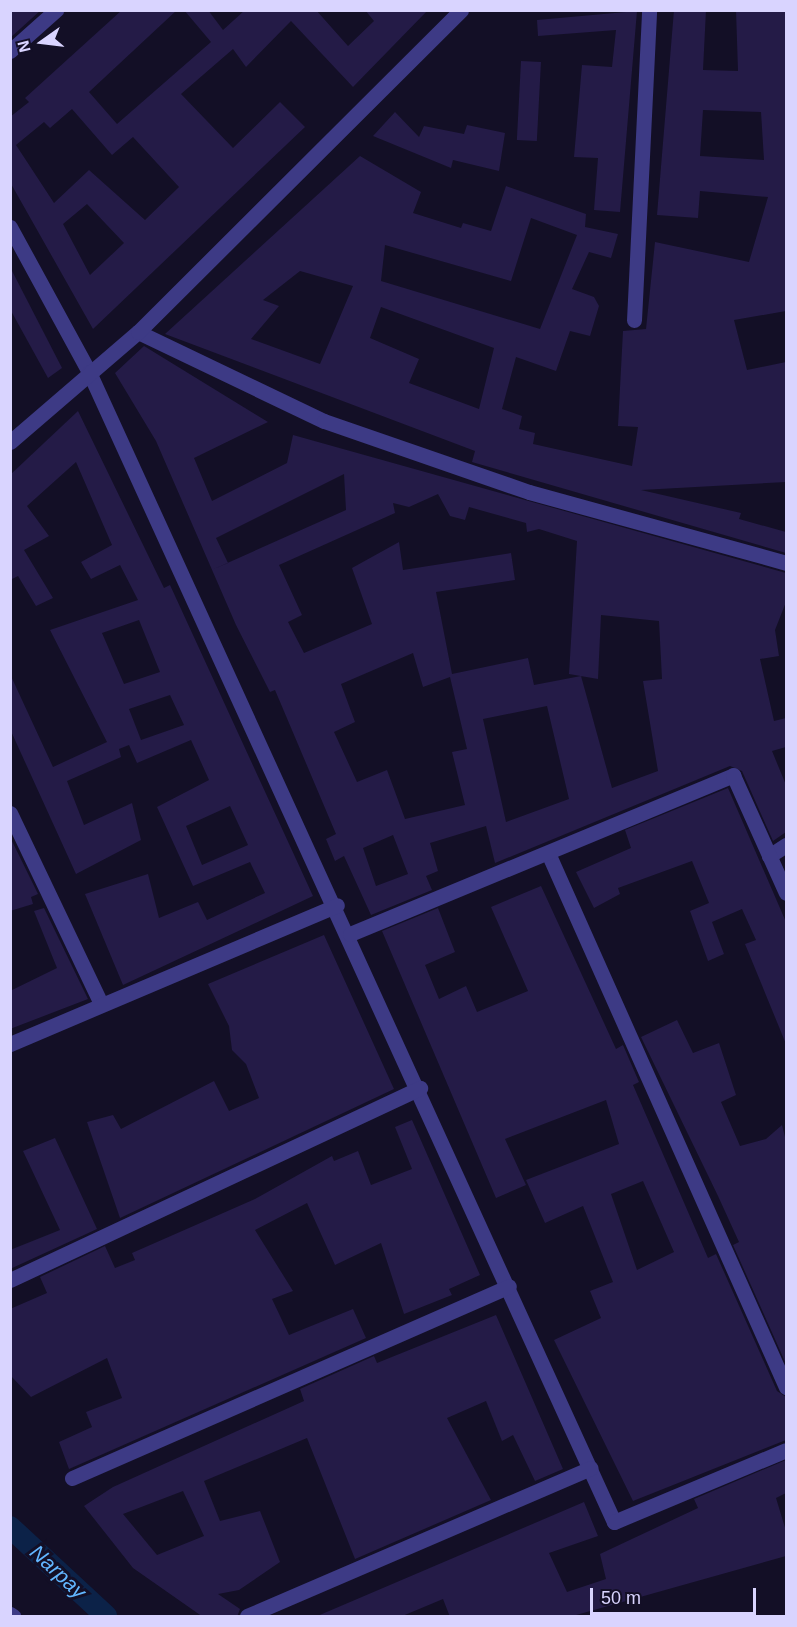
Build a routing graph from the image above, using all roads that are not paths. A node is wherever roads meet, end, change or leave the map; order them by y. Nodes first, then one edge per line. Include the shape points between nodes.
1 (56, 10) edge
2 (462, 10) edge
3 (649, 10) edge
4 (10, 51) edge
5 (10, 227) edge
6 (634, 320) dead end
7 (138, 332) junction
8 (89, 372) junction
9 (10, 442) edge
10 (786, 563) edge
11 (10, 813) edge
12 (786, 845) edge
13 (548, 853) junction
14 (769, 856) junction
15 (786, 893) edge
16 (337, 905) junction
17 (350, 934) junction
18 (100, 1004) junction
19 (10, 1044) edge
20 (420, 1088) junction
21 (10, 1280) edge
22 (509, 1286) junction
23 (786, 1387) edge
24 (786, 1450) edge
25 (590, 1468) junction
26 (72, 1478) dead end
27 (248, 1617) edge

1 - 4 street
2 - 7 street
3 - 6 street
5 - 8 street
7 - 8 street
7 - 10 street via 324,421 529,492
8 - 9 street
8 - 16 street
11 - 18 street
12 - 14 street
13 - 14 street via 733,775
13 - 17 street
13 - 23 street
14 - 15 street
16 - 17 street
16 - 18 street
17 - 20 street
18 - 19 street
20 - 21 street
20 - 22 street
22 - 25 street
22 - 26 street
24 - 25 street via 614,1522
25 - 27 street

